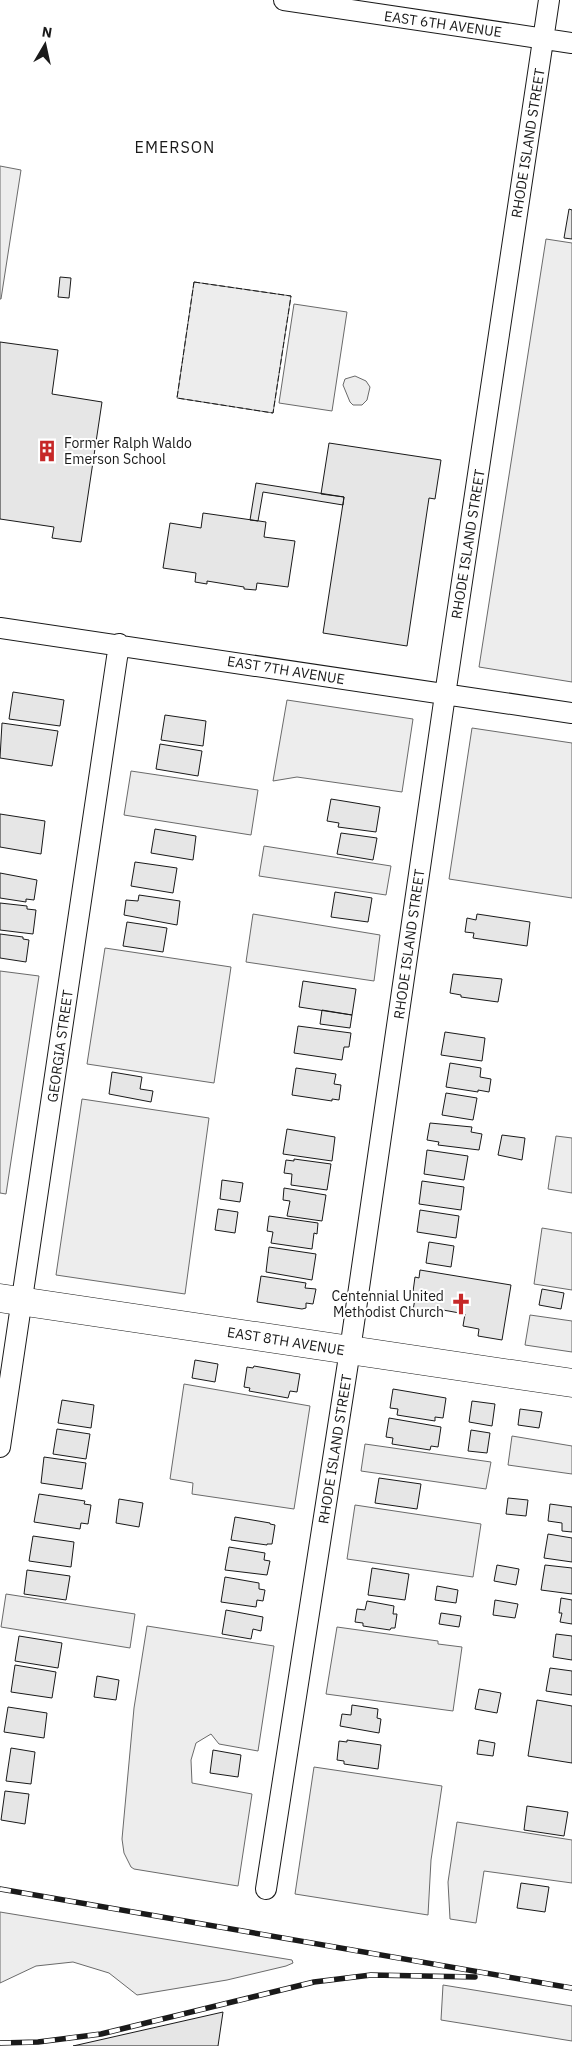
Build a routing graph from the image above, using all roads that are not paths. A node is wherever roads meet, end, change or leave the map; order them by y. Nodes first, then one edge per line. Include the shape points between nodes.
1 (284, 0) edge
2 (549, 0) edge
3 (543, 39) junction
4 (572, 43) edge
5 (0, 628) edge
6 (119, 644) junction
7 (445, 694) junction
8 (572, 713) edge
9 (11, 1300) edge
10 (350, 1350) junction
11 (572, 1383) edge
12 (0, 1447) edge
13 (266, 1888) dead end

1 - 3 street, EAST 6TH AVENUE
2 - 3 street, RHODE ISLAND STREET
3 - 4 street, EAST 6TH AVENUE
3 - 7 street, RHODE ISLAND STREET
5 - 6 street, EAST 7TH AVENUE
6 - 7 street, EAST 7TH AVENUE
6 - 9 street, GEORGIA STREET
7 - 8 street, EAST 7TH AVENUE
7 - 10 street, RHODE ISLAND STREET
9 - 10 street, EAST 8TH AVENUE
9 - 12 street, GEORGIA STREET
10 - 11 street, EAST 8TH AVENUE
10 - 13 street, RHODE ISLAND STREET

